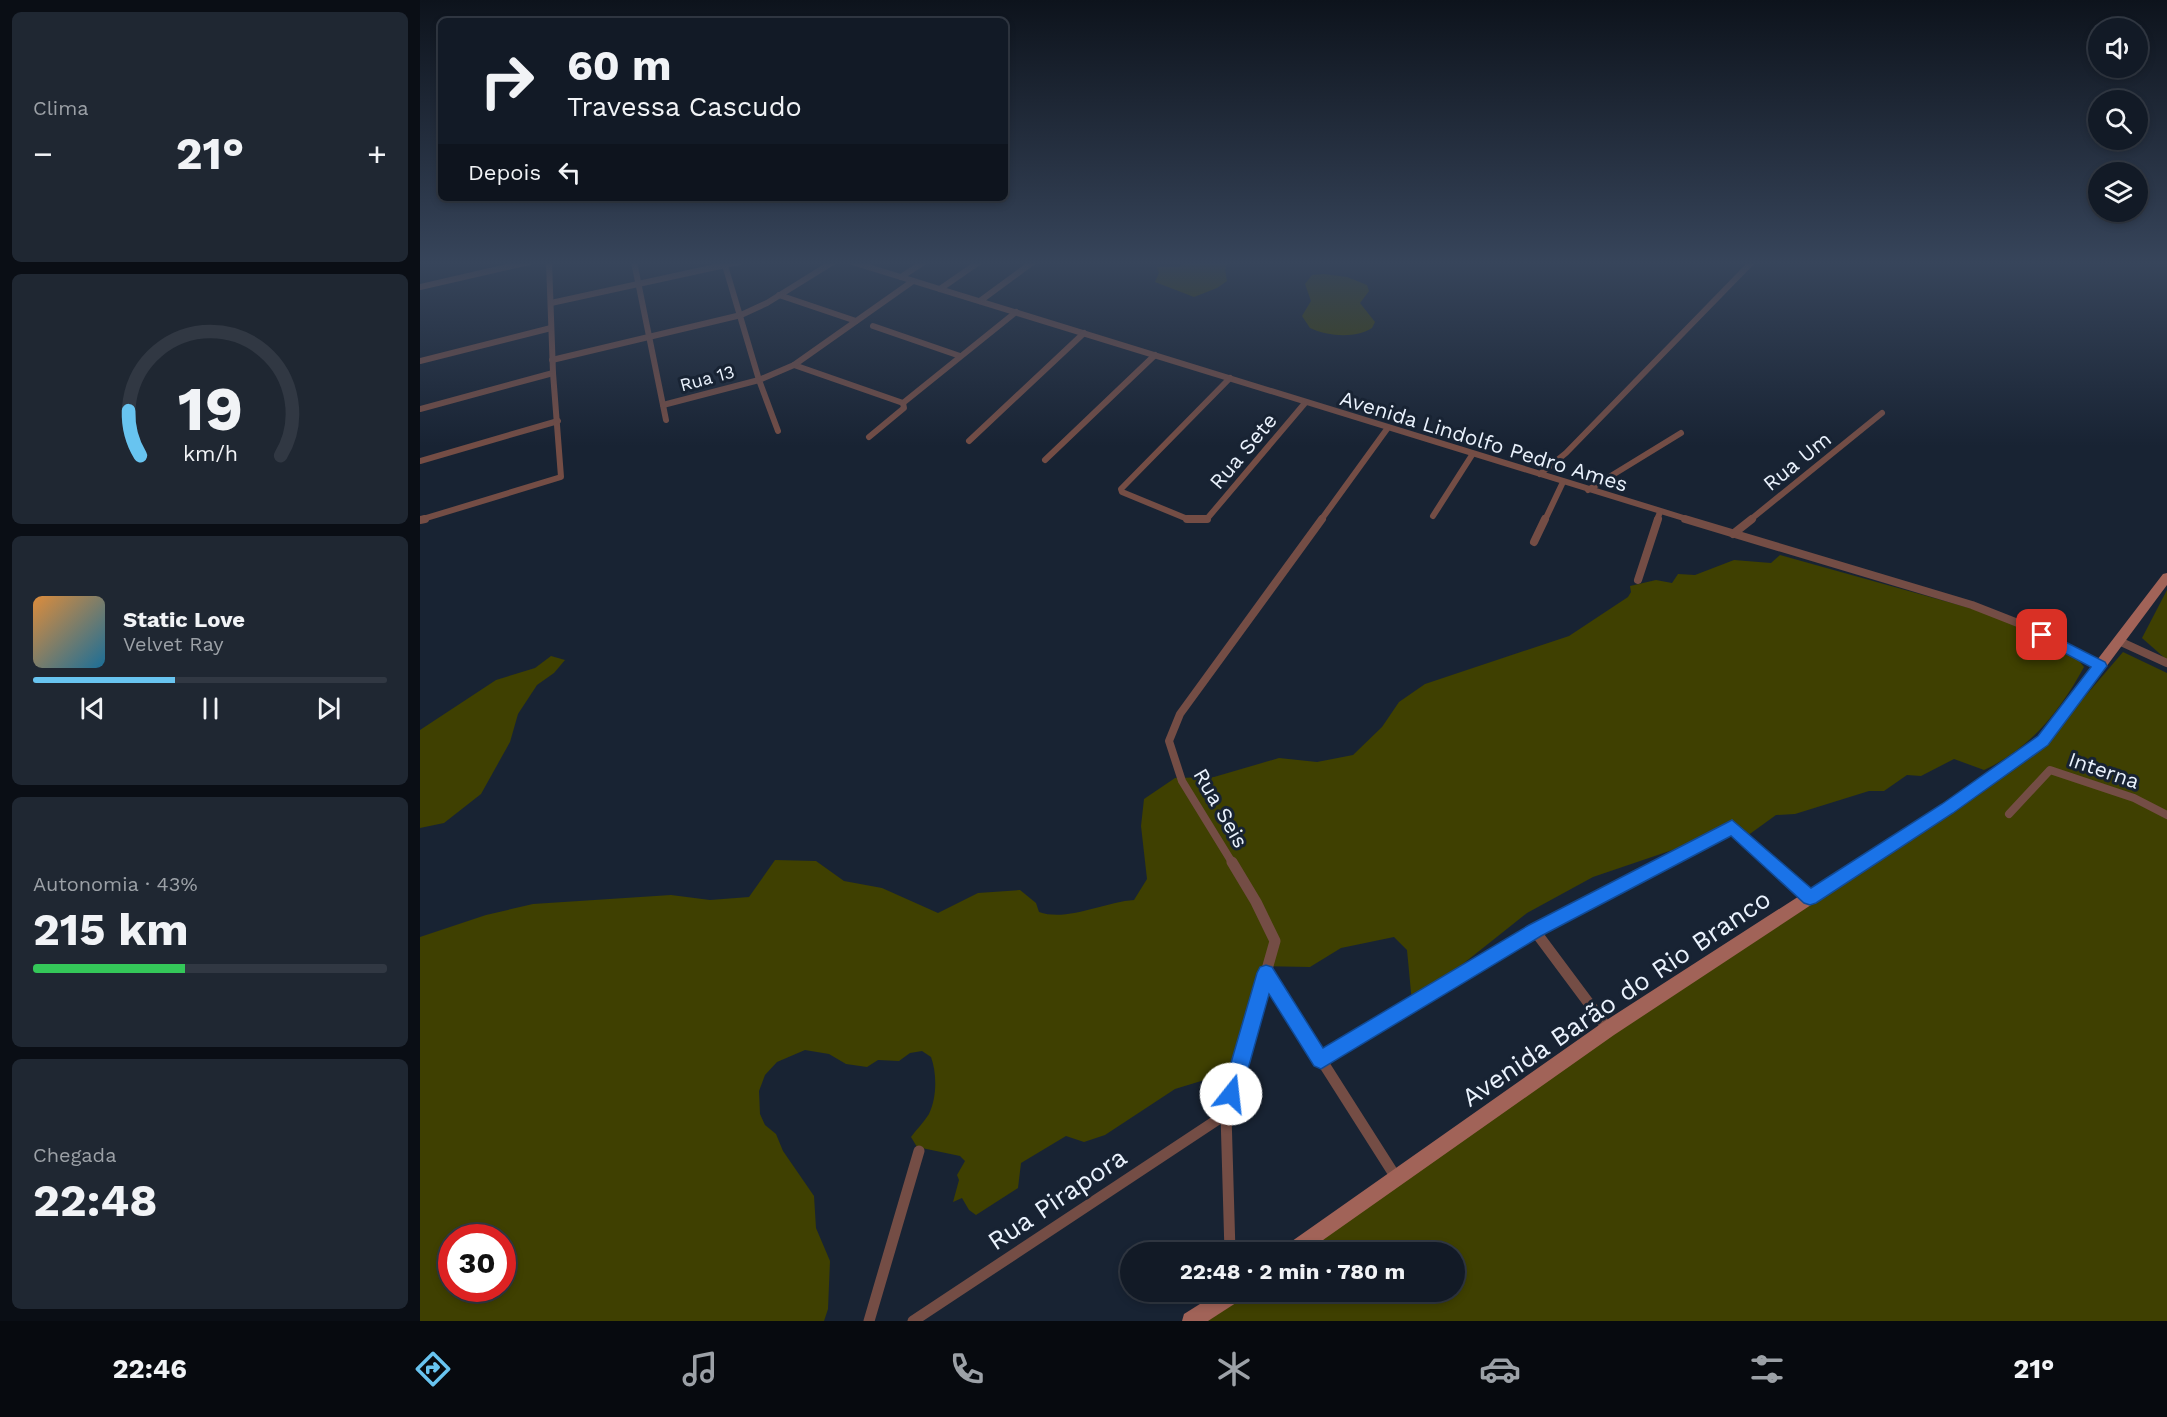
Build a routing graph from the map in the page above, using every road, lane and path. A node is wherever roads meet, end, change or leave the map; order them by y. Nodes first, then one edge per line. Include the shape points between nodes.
1 (551, 324) edge
2 (647, 324) edge
3 (705, 324) edge
4 (743, 324) edge
5 (852, 324) edge
6 (1001, 324) edge
7 (1054, 324) edge
8 (1692, 324) edge
9 (873, 326) dead end
10 (551, 328) junction
11 (1084, 333) junction
12 (650, 337) junction
13 (1155, 355) junction
14 (960, 356) junction
15 (552, 360) junction
16 (420, 361) edge
17 (794, 365) junction
18 (553, 373) junction
19 (1230, 378) junction
20 (759, 380) junction
21 (903, 403) junction
22 (1305, 403) junction
23 (663, 405) junction
24 (420, 409) edge
25 (1882, 413) dead end
26 (666, 420) dead end
27 (558, 421) junction
28 (1387, 429) junction
29 (778, 431) dead end
30 (1681, 433) dead end
31 (868, 437) dead end
32 (969, 441) dead end
33 (1472, 455) junction
34 (1045, 460) dead end
35 (420, 461) edge
36 (1539, 474) junction
37 (561, 477) joint
38 (1563, 482) junction
39 (1588, 490) junction
40 (1660, 512) junction
41 (1433, 516) dead end
42 (420, 520) edge
43 (1206, 520) joint
44 (1733, 534) junction
45 (1534, 542) dead end
46 (2167, 577) edge
47 (1638, 580) dead end
48 (2119, 641) junction
49 (2167, 663) edge
50 (2100, 666) junction
51 (2009, 814) dead end
52 (2167, 815) edge
53 (1810, 897) junction
54 (1535, 931) junction
55 (1266, 973) junction
56 (1608, 1029) junction
57 (1321, 1060) junction
58 (1226, 1114) junction
59 (919, 1151) dead end
60 (1398, 1179) junction
61 (1230, 1242) edge
62 (1306, 1242) edge
63 (1218, 1302) edge
64 (869, 1321) edge
65 (913, 1321) edge
66 (1191, 1321) edge

1 - 10 street
2 - 12 street
3 - 12 street
4 - 20 street
5 - 17 street, Rua 13
6 - 14 street
7 - 11 street, Avenida Lindolfo Pedro Ames
8 - 36 street via 1566,453
9 - 14 street
10 - 15 street
10 - 16 street
11 - 13 street, Avenida Lindolfo Pedro Ames
11 - 32 street
12 - 15 street
12 - 23 street
13 - 19 street, Avenida Lindolfo Pedro Ames
13 - 34 street
14 - 21 street
15 - 18 street
17 - 20 street, Rua 13
17 - 21 street
18 - 24 street
18 - 27 street
19 - 22 street, Avenida Lindolfo Pedro Ames
19 - 43 street via 1121,489 1190,520
20 - 23 street, Rua 13
20 - 29 street, Rua 13
21 - 31 street via 904,408
22 - 28 street, Avenida Lindolfo Pedro Ames
22 - 43 street, Rua Sete
23 - 26 street
25 - 44 street, Rua Um
27 - 35 street
27 - 37 street
28 - 33 street, Avenida Lindolfo Pedro Ames
28 - 55 street, Rua Seis via 1180,714 1168,741 1182,781 1256,902 1275,941
30 - 39 street
33 - 36 street, Avenida Lindolfo Pedro Ames
33 - 41 street
36 - 38 street, Avenida Lindolfo Pedro Ames
37 - 42 street
38 - 39 street, Avenida Lindolfo Pedro Ames
38 - 45 street
39 - 40 street, Avenida Lindolfo Pedro Ames
40 - 44 street, Avenida Lindolfo Pedro Ames
40 - 47 street
44 - 50 street, Avenida Lindolfo Pedro Ames via 1972,604 2023,625
46 - 48 street, Avenida Barão do Rio Branco
48 - 49 street
48 - 50 street, Avenida Barão do Rio Branco
50 - 53 street, Avenida Barão do Rio Branco via 2043,741
51 - 52 street, Interna via 2050,770 2134,798
53 - 54 street via 1732,827
53 - 56 street, Avenida Barão do Rio Branco
54 - 56 street
54 - 57 street
55 - 57 street
55 - 58 street, Rua Seis
56 - 60 street, Avenida Barão do Rio Branco
57 - 60 street
58 - 61 street, Rua Seis
58 - 65 street, Rua Pirapora
59 - 64 street
60 - 62 street, Avenida Barão do Rio Branco
63 - 66 street

